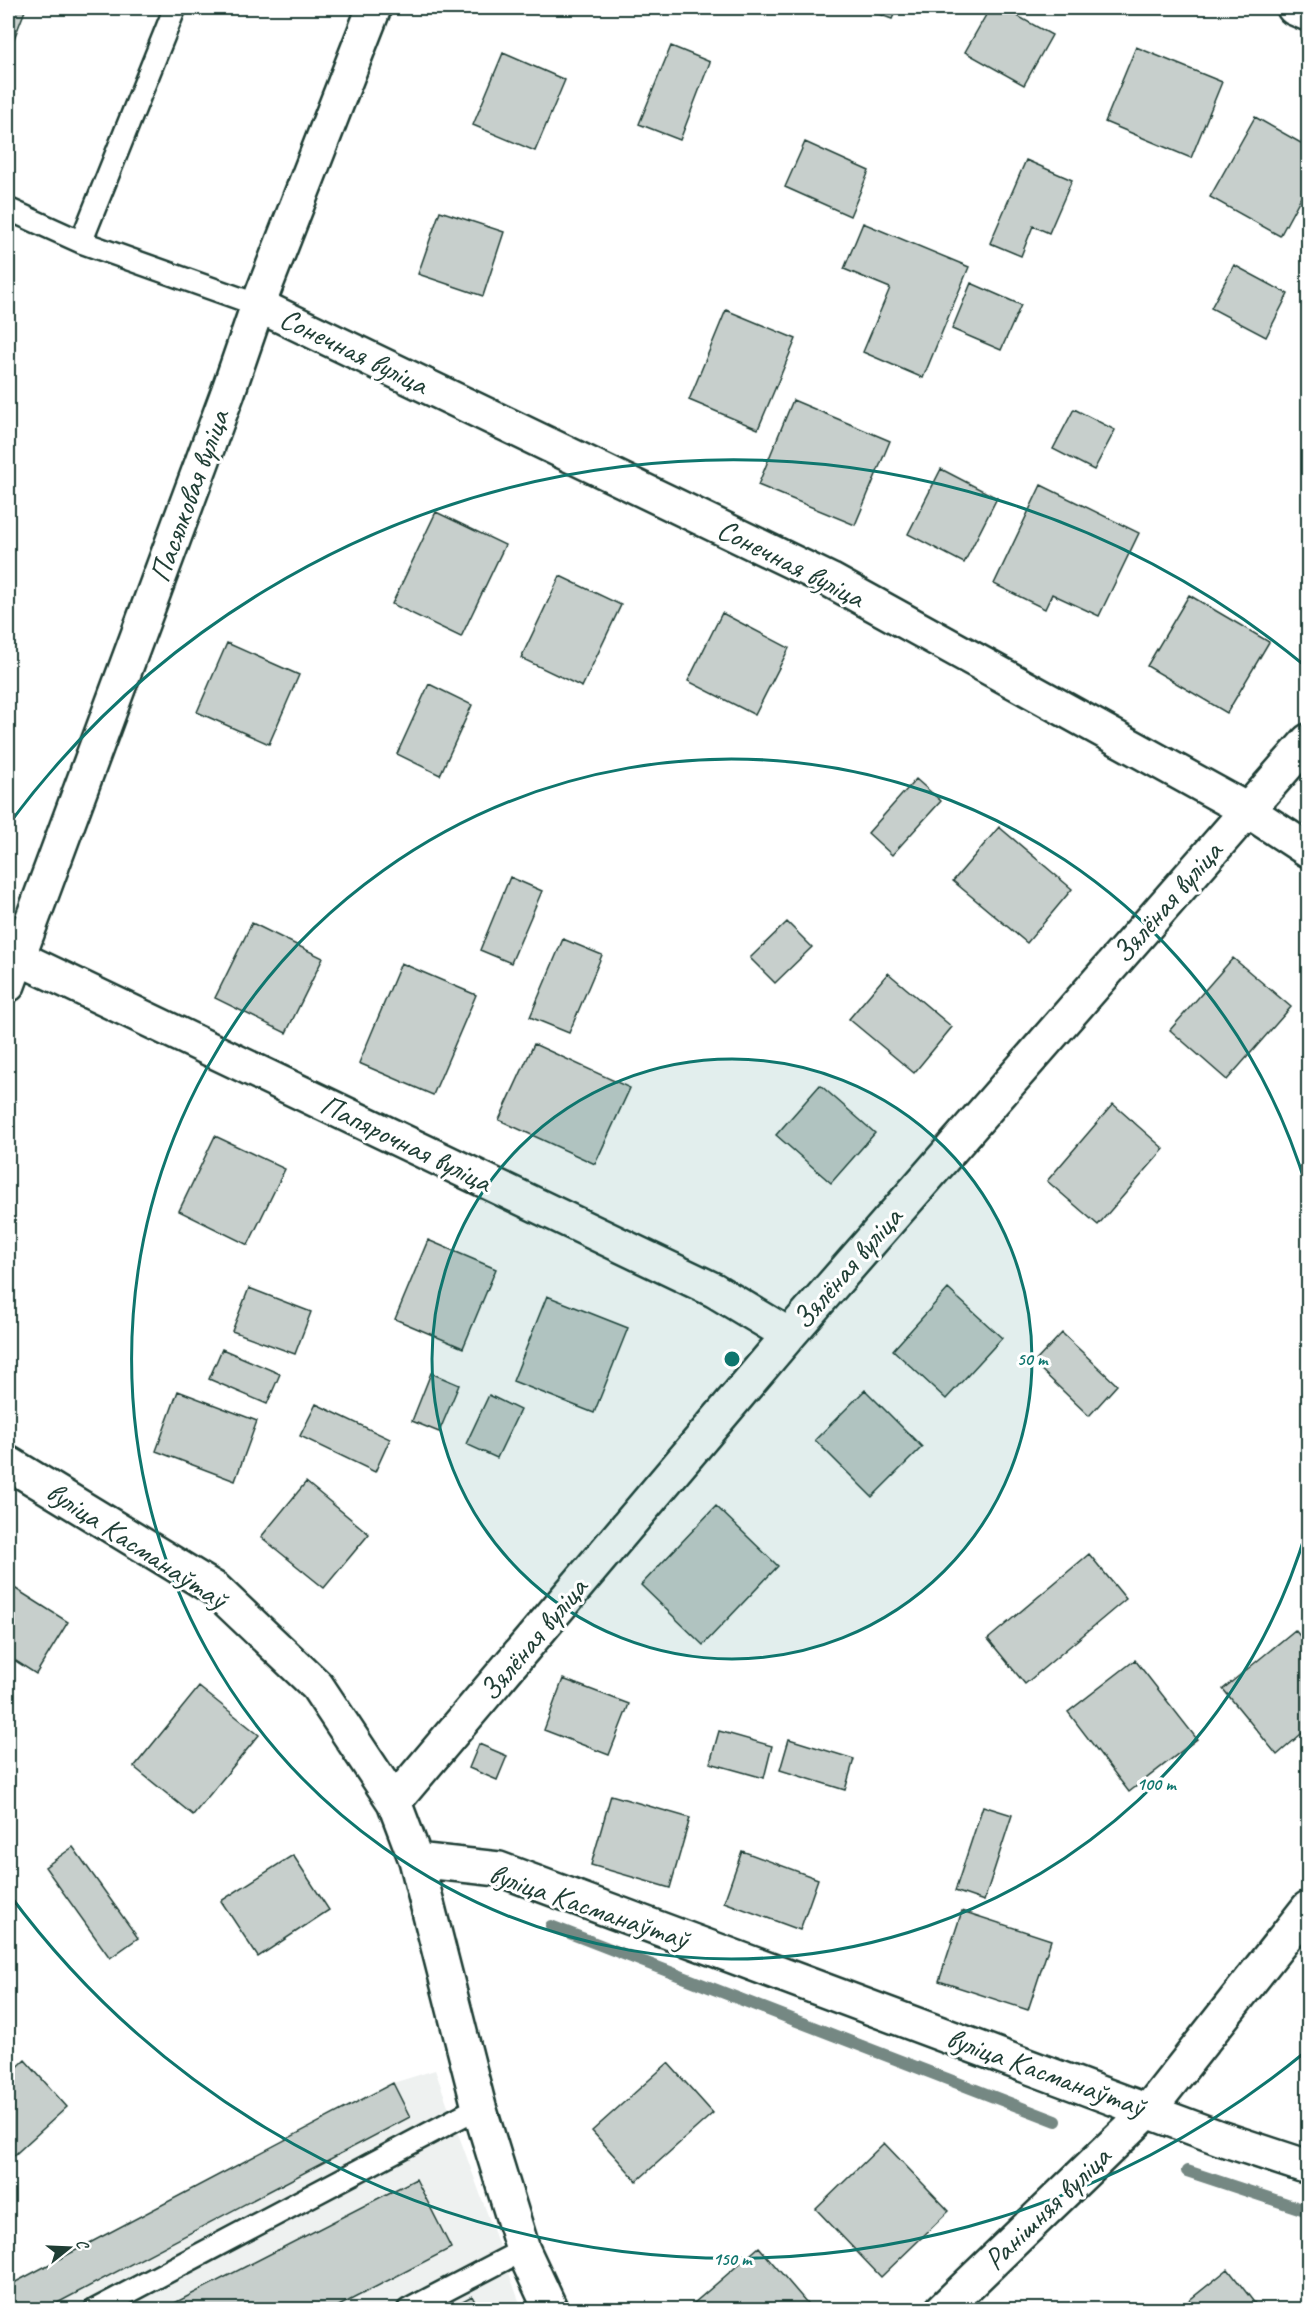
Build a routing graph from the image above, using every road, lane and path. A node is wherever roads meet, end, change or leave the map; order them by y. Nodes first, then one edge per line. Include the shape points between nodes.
1 (175, 8) edge
2 (374, 8) edge
3 (1294, 8) edge
4 (1308, 14) edge
5 (8, 209) edge
6 (81, 242) junction
7 (258, 305) junction
8 (1308, 741) edge
9 (1248, 810) junction
10 (1308, 850) edge
11 (13, 971) edge
12 (789, 1335) junction
13 (8, 1463) edge
14 (394, 1802) junction
15 (416, 1860) junction
16 (1308, 1908) edge
17 (479, 2107) junction
18 (1148, 2110) junction
19 (1308, 2167) edge
20 (524, 2250) junction
21 (95, 2310) edge
22 (408, 2310) edge
23 (551, 2310) edge
24 (942, 2310) edge

1 - 6 lane
2 - 7 street, Пасялковая вуліца
3 - 4 street
5 - 6 lane
6 - 7 lane
7 - 9 street, Сонечная вуліца via 830,580
7 - 11 street, Пасялковая вуліца
8 - 9 street, Зялёная вуліца
9 - 10 street, Сонечная вуліца
9 - 12 street, Зялёная вуліца
11 - 12 street, Папярочная вуліца via 714,1290
12 - 14 street, Зялёная вуліца
13 - 14 street, вуліца Касманаўтаў via 214,1589 317,1686
14 - 15 street, вуліца Касманаўтаў
15 - 17 street
15 - 18 street, вуліца Касманаўтаў via 499,1869
16 - 18 street, Ранішняя вуліца
17 - 20 street
17 - 21 lane
18 - 19 street, вуліца Касманаўтаў
18 - 24 street, Ранішняя вуліца
20 - 22 lane
20 - 23 street

